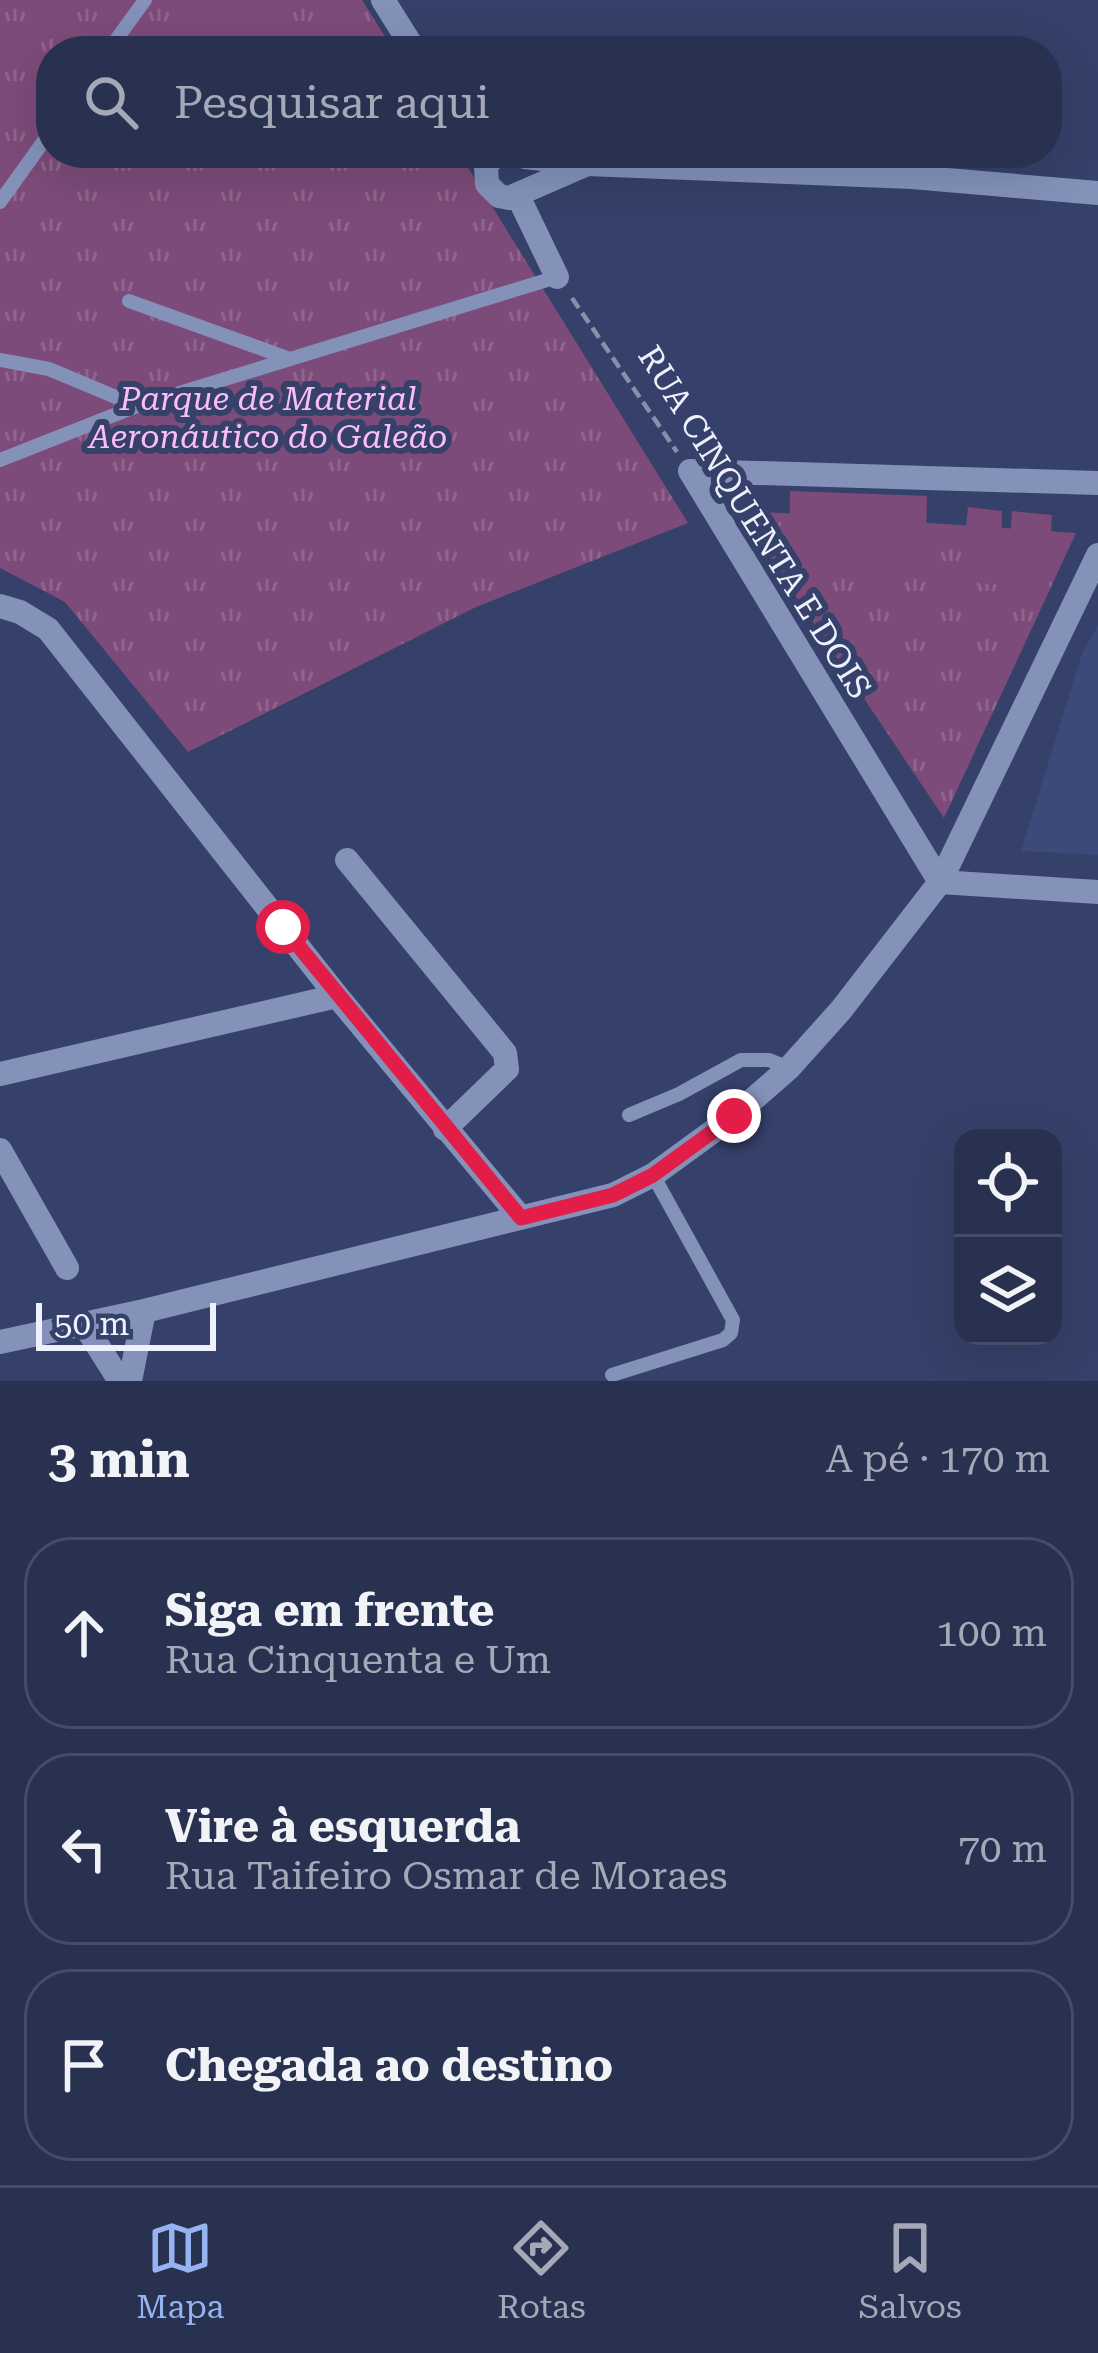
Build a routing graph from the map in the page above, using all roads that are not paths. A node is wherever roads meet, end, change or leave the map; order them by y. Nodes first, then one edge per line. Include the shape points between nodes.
1 (145, 0) edge
2 (383, 0) edge
3 (119, 36) edge
4 (406, 36) edge
5 (36, 152) edge
6 (488, 168) edge
7 (529, 168) edge
8 (578, 168) edge
9 (687, 168) edge
10 (522, 194) junction
11 (1098, 194) edge
12 (0, 202) edge
13 (557, 277) joint
14 (129, 301) dead end
15 (290, 359) junction
16 (0, 360) edge
17 (136, 406) junction
18 (0, 460) edge
19 (1098, 483) edge
20 (1098, 554) edge
21 (0, 606) edge
22 (347, 860) dead end
23 (940, 882) junction
24 (1098, 892) edge
25 (337, 997) junction
26 (788, 1068) junction
27 (0, 1074) edge
28 (629, 1115) dead end
29 (446, 1129) junction
30 (0, 1150) edge
31 (653, 1175) junction
32 (521, 1218) junction
33 (68, 1268) dead end
34 (144, 1311) junction
35 (84, 1324) junction
36 (0, 1342) edge
37 (613, 1375) dead end
38 (120, 1381) edge
39 (130, 1381) edge

1 - 3 lane
2 - 4 street
5 - 12 lane
6 - 10 street via 492,191
7 - 10 street
8 - 10 street
9 - 11 street
10 - 13 street
13 - 15 lane
14 - 15 lane
15 - 17 lane
16 - 17 lane via 50,369
17 - 18 lane
19 - 23 street, RUA CINQUENTA E DOIS via 690,471
20 - 23 street
21 - 25 street via 48,629
22 - 29 street via 505,1053 498,1082
23 - 24 street
23 - 26 street
25 - 27 street
25 - 29 street
26 - 28 lane via 741,1060
26 - 31 street
29 - 32 street
30 - 33 street
31 - 32 street via 613,1195
31 - 37 lane via 733,1321 723,1340
32 - 34 street
34 - 35 street
34 - 39 street
35 - 36 street
35 - 38 street

